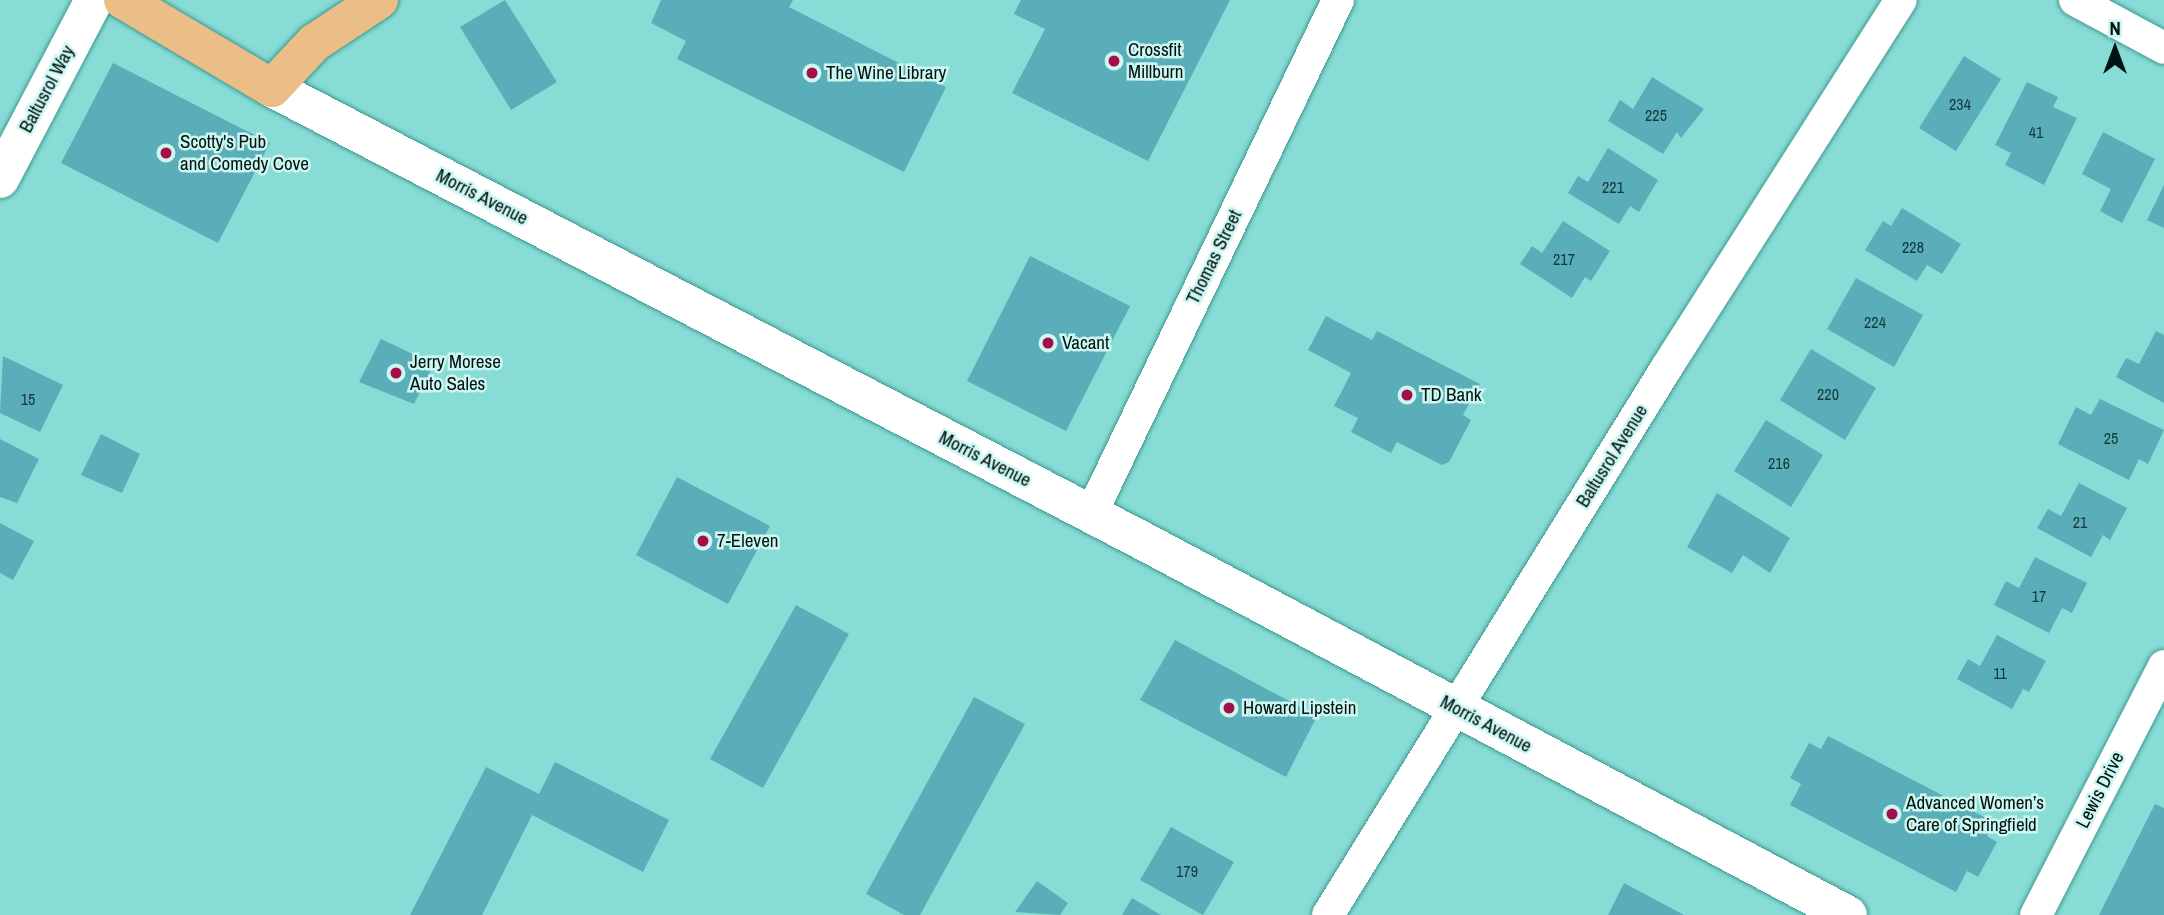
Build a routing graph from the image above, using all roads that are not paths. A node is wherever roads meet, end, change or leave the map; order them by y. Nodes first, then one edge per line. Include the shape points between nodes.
1 (94, 0) edge
2 (123, 0) edge
3 (379, 0) edge
4 (1338, 0) edge
5 (1901, 0) edge
6 (2075, 0) edge
7 (2164, 48) edge
8 (272, 88) junction
9 (0, 179) edge
10 (1091, 514) junction
11 (2164, 666) edge
12 (1457, 709) junction
13 (1328, 915) edge
14 (1848, 915) edge
15 (2036, 915) edge

1 - 9 main road, Baltusrol Way
2 - 8 main road, Morris Avenue
3 - 8 main road via 314,43
4 - 10 street, Thomas Street
5 - 12 street, Baltusrol Avenue via 1667,367
6 - 7 street
8 - 10 main road, Morris Avenue
10 - 12 main road, Morris Avenue
11 - 15 street, Lewis Drive
12 - 13 street, Baltusrol Avenue
12 - 14 main road, Morris Avenue

